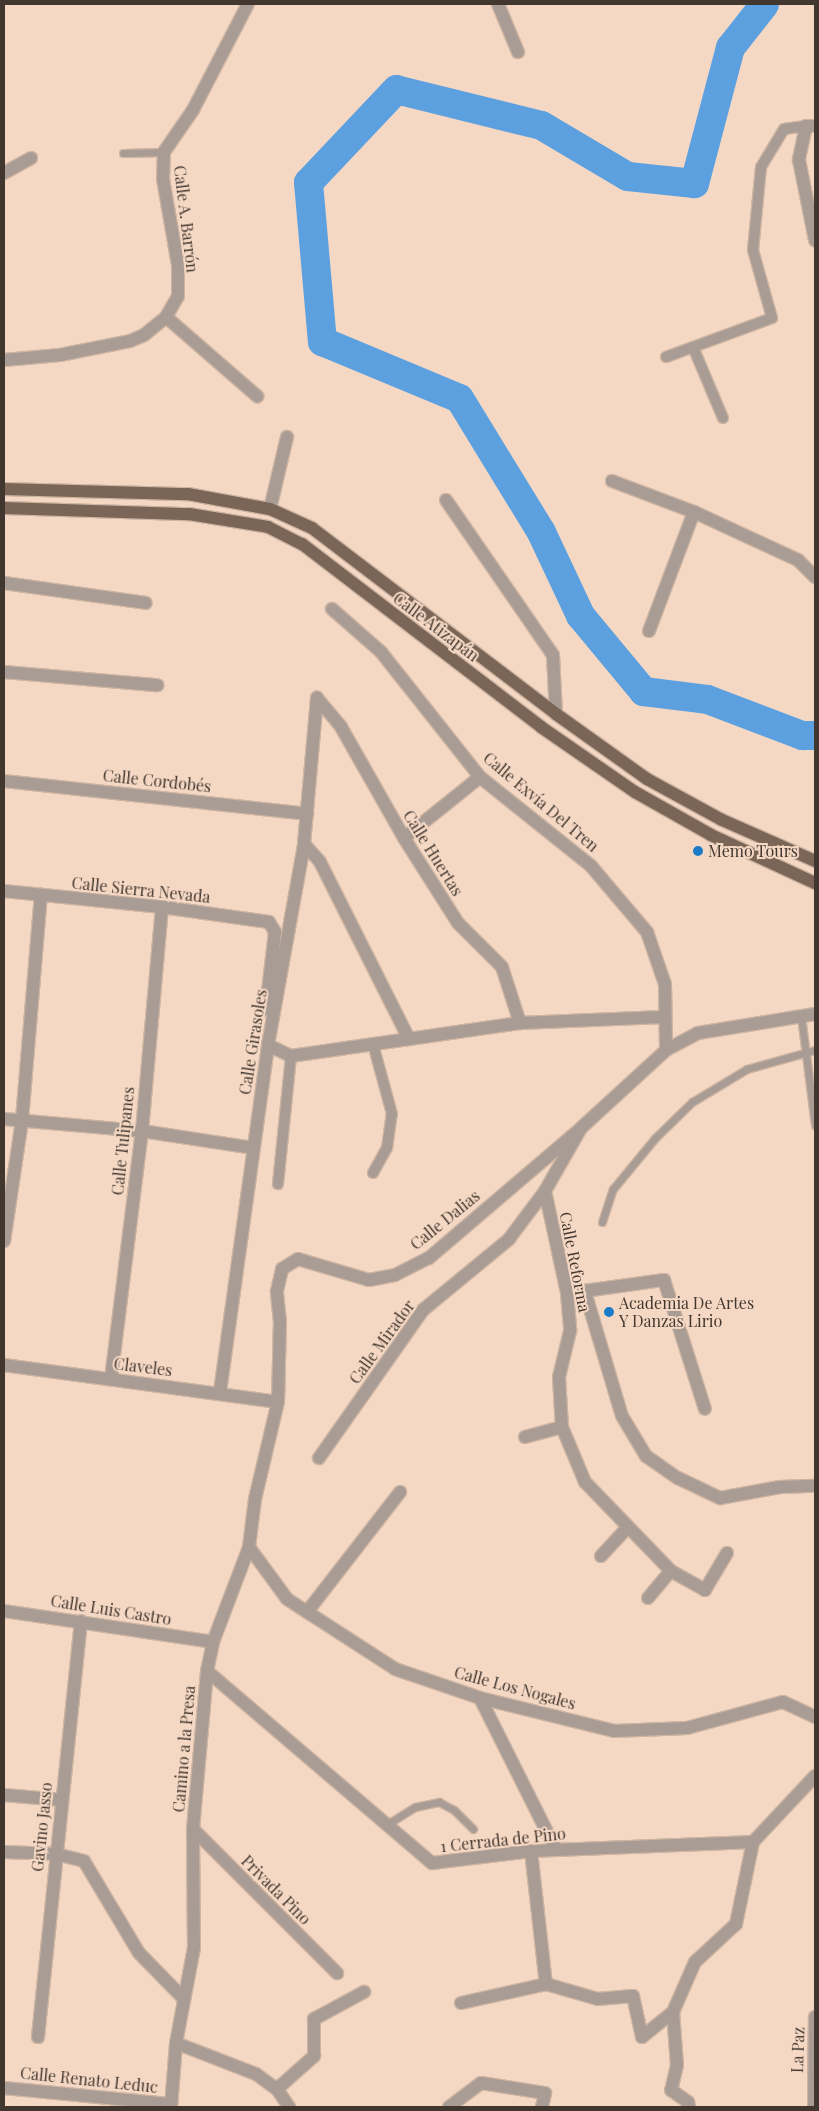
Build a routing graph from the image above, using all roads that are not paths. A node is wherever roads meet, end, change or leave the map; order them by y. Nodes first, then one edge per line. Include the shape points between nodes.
1 (248, 4) edge
2 (498, 4) edge
3 (518, 52) dead end
4 (811, 126) edge
5 (164, 152) junction
6 (123, 153) dead end
7 (31, 158) dead end
8 (4, 173) edge
9 (815, 240) edge
10 (166, 317) junction
11 (693, 347) junction
12 (666, 357) dead end
13 (4, 360) edge
14 (257, 396) dead end
15 (723, 418) dead end
16 (287, 437) dead end
17 (612, 481) dead end
18 (4, 489) edge
19 (446, 500) dead end
20 (4, 508) edge
21 (270, 509) junction
22 (694, 512) junction
23 (815, 577) edge
24 (4, 583) edge
25 (146, 603) dead end
26 (332, 609) dead end
27 (649, 631) dead end
28 (4, 672) edge
29 (157, 685) dead end
30 (317, 698) joint
31 (556, 714) junction
32 (480, 777) junction
33 (4, 781) edge
34 (307, 814) junction
35 (404, 838) junction
36 (304, 844) junction
37 (815, 860) edge
38 (815, 883) edge
39 (4, 891) edge
40 (41, 895) junction
41 (162, 906) junction
42 (815, 1014) edge
43 (801, 1016) junction
44 (663, 1017) junction
45 (272, 1022) junction
46 (520, 1023) junction
47 (409, 1039) junction
48 (373, 1044) junction
49 (268, 1045) junction
50 (666, 1050) junction
51 (815, 1050) edge
52 (805, 1051) junction
53 (291, 1056) junction
54 (4, 1119) edge
55 (22, 1120) junction
56 (815, 1125) edge
57 (581, 1128) junction
58 (142, 1131) junction
59 (253, 1148) junction
60 (373, 1173) dead end
61 (278, 1184) dead end
62 (545, 1191) junction
63 (602, 1222) dead end
64 (4, 1241) edge
65 (567, 1292) junction
66 (585, 1292) junction
67 (4, 1365) edge
68 (111, 1379) junction
69 (220, 1392) junction
70 (278, 1402) junction
71 (705, 1409) dead end
72 (562, 1427) junction
73 (525, 1437) dead end
74 (320, 1458) dead end
75 (815, 1486) edge
76 (400, 1492) dead end
77 (627, 1528) junction
78 (249, 1547) junction
79 (728, 1552) dead end
80 (601, 1556) dead end
81 (671, 1571) junction
82 (648, 1598) dead end
83 (4, 1611) edge
84 (307, 1612) junction
85 (81, 1621) junction
86 (213, 1642) junction
87 (207, 1671) junction
88 (480, 1698) junction
89 (815, 1717) edge
90 (815, 1776) edge
91 (4, 1795) edge
92 (62, 1800) junction
93 (386, 1824) junction
94 (193, 1829) junction
95 (473, 1829) dead end
96 (753, 1842) junction
97 (556, 1850) junction
98 (531, 1851) junction
99 (4, 1852) edge
100 (56, 1854) junction
101 (336, 1973) dead end
102 (546, 1984) junction
103 (364, 1992) dead end
104 (183, 1998) junction
105 (461, 2003) dead end
106 (673, 2012) junction
107 (815, 2017) edge
108 (38, 2037) dead end
109 (176, 2043) junction
110 (814, 2081) edge
111 (4, 2088) edge
112 (277, 2089) junction
113 (171, 2106) edge
114 (289, 2107) edge
115 (449, 2107) edge
116 (542, 2107) edge
117 (689, 2107) edge
118 (814, 2107) edge

1 - 5 street, Calle A. Barrón via 193,110
2 - 3 street
4 - 9 street via 799,160
4 - 11 street via 784,129 761,167 753,250 772,318
5 - 6 lane
5 - 10 street, Calle A. Barrón via 162,179 178,265 178,296
7 - 8 street
10 - 13 street, Calle A. Barrón via 150,331 130,341 60,355
10 - 14 street
11 - 12 street
11 - 15 street
16 - 21 street
17 - 22 street
18 - 21 main road, Calle Atizapán via 188,494
19 - 31 street via 553,655
20 - 38 main road, Calle Atizapán via 190,514 268,527 302,544 541,727 635,792 712,835
21 - 31 main road, Calle Atizapán via 312,528
22 - 23 street via 798,560
22 - 27 street
24 - 25 street
26 - 32 street, Calle Exvía Del Tren via 381,652
28 - 29 street
30 - 34 street, Calle Girasoles
30 - 35 street, Calle Huertas via 341,727
31 - 37 main road, Calle Atizapán via 647,779 722,820
32 - 35 street
32 - 44 street, Calle Exvía Del Tren via 591,866 647,932 665,984
33 - 34 street, Calle Cordobés
34 - 36 street, Calle Girasoles
35 - 46 street, Calle Huertas via 458,923 502,967
36 - 45 street, Calle Girasoles
36 - 47 street via 320,862
39 - 40 street, Calle Sierra Nevada
40 - 41 street, Calle Sierra Nevada
40 - 55 street
41 - 45 street, Calle Sierra Nevada via 269,922 274,926 266,1013
41 - 58 street, Calle Tulipanes
42 - 43 street
43 - 50 street via 698,1033
43 - 52 lane
44 - 46 street
44 - 50 street, Calle Exvía Del Tren
45 - 49 street, Calle Girasoles
46 - 47 street
47 - 48 street
48 - 53 street
48 - 60 street via 392,1114 387,1148
49 - 53 street
49 - 59 street, Calle Girasoles
50 - 57 street
51 - 52 lane
52 - 56 lane
52 - 63 lane via 747,1068 692,1102 655,1138 613,1189
53 - 61 street
54 - 55 street
55 - 58 street
55 - 64 street
57 - 62 street
57 - 70 street, Calle Dalias via 429,1258 394,1275 369,1280 298,1259 282,1269 277,1291 280,1322
58 - 59 street
58 - 68 street, Calle Tulipanes
59 - 69 street, Calle Girasoles
62 - 65 street, Calle Reforma
62 - 74 street, Calle Mirador via 509,1239 423,1310
65 - 66 street
65 - 72 street, Calle Reforma via 570,1331 559,1377
66 - 71 street via 664,1280
66 - 75 street, Calle Reforma via 622,1416 646,1456 678,1478 720,1498 780,1487
67 - 68 street, Claveles
68 - 69 street, Claveles
69 - 70 street, Claveles
70 - 78 street, Camino a la Presa via 255,1499
72 - 73 street
72 - 77 street, Calle Reforma via 585,1482
76 - 84 street
77 - 80 street
77 - 81 street, Calle Reforma
78 - 84 street, Calle Los Nogales via 287,1599
78 - 86 street, Camino a la Presa
79 - 81 street, Calle Reforma via 705,1590
81 - 82 street
83 - 85 street, Calle Luis Castro
84 - 88 street, Calle Los Nogales via 396,1669
85 - 86 street, Calle Luis Castro
85 - 92 street, Gavino Jasso
86 - 87 street, Camino a la Presa
87 - 93 street, 1 Cerrada de Pino
87 - 94 street, Camino a la Presa
88 - 89 street, Calle Los Nogales via 614,1731 687,1728 783,1702
88 - 97 street
90 - 96 street
91 - 92 street
92 - 100 street, Gavino Jasso
93 - 95 lane via 415,1806 439,1802 454,1810
93 - 98 street, 1 Cerrada de Pino via 432,1863
94 - 101 street, Privada Pino
94 - 104 street, Camino a la Presa via 194,1948
96 - 97 street, 1 Cerrada de Pino
96 - 106 street via 736,1924 694,1962
97 - 98 street, 1 Cerrada de Pino
98 - 102 street
99 - 100 street
100 - 104 street via 84,1861 139,1953
100 - 108 street, Gavino Jasso
102 - 105 street
102 - 106 street via 598,1999 633,1996 642,2037
103 - 112 street via 314,2020 314,2056
104 - 109 street, Camino a la Presa
106 - 117 street via 677,2065 671,2090 688,2102
107 - 110 street, La Paz
109 - 112 street via 256,2074
109 - 113 street, Camino a la Presa
110 - 118 street, La Paz
111 - 113 street, Calle Renato Leduc
112 - 114 street
115 - 116 street via 481,2083 545,2093

